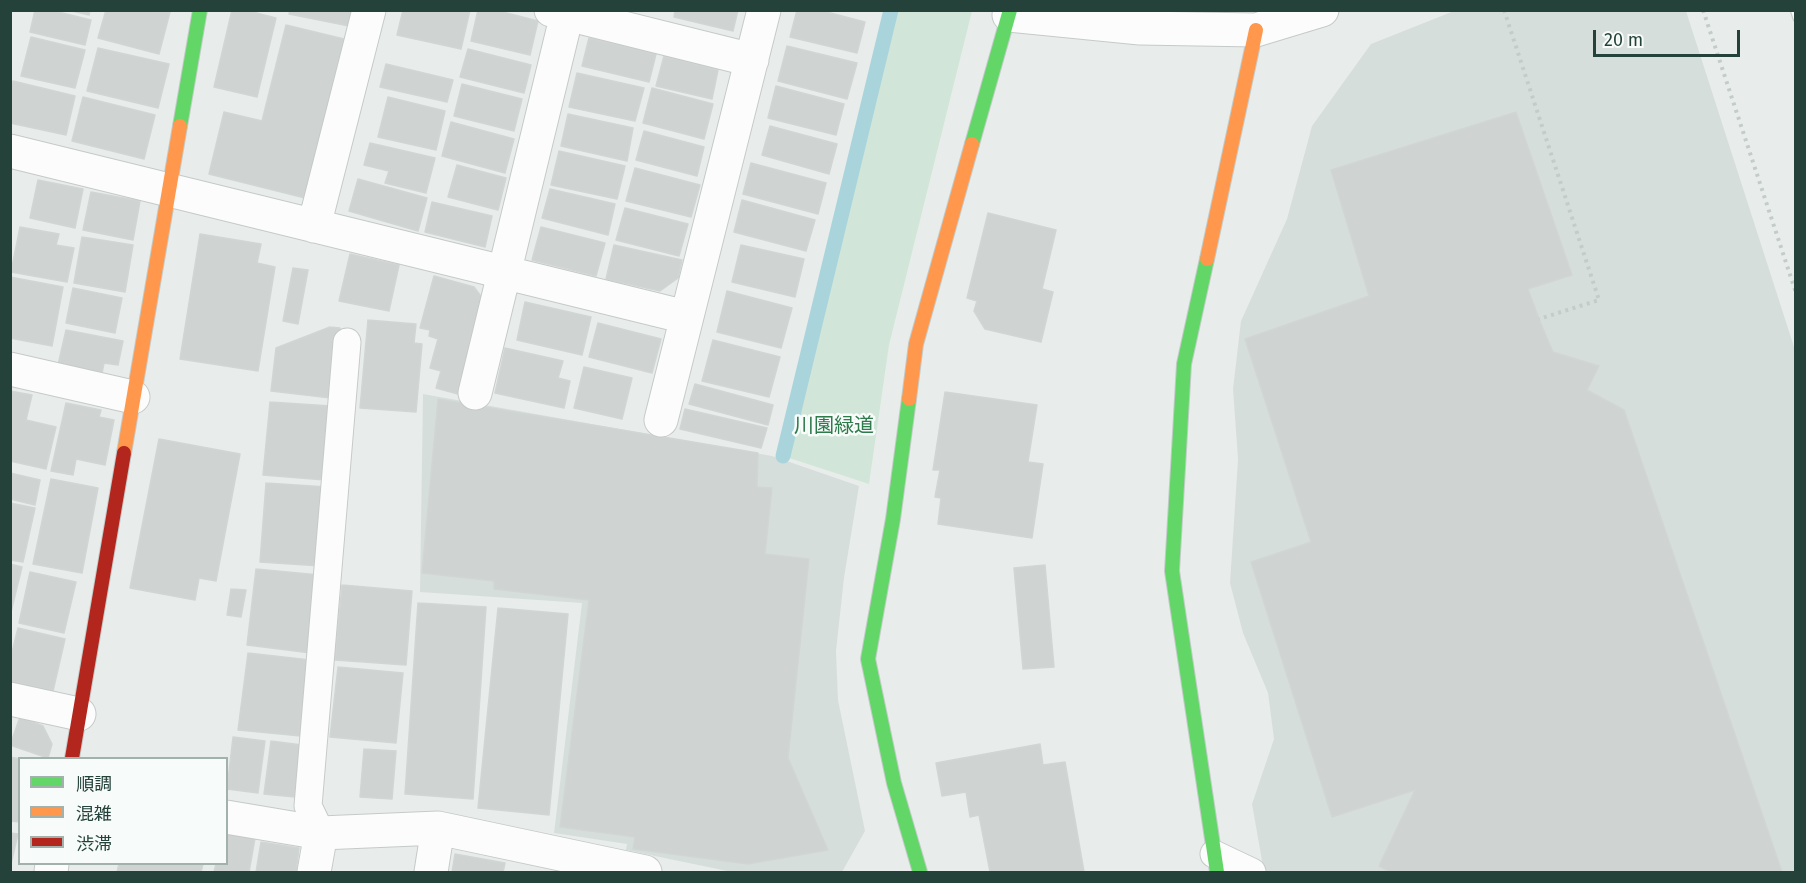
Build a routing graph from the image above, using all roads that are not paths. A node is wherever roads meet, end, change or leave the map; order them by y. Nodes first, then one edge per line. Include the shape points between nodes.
1 (200, 10) edge
2 (369, 10) edge
3 (764, 10) edge
4 (1322, 10) edge
5 (562, 12) edge
6 (1010, 13) edge
7 (1256, 30) junction
8 (752, 60) junction
9 (10, 151) edge
10 (168, 190) junction
11 (314, 226) junction
12 (504, 272) junction
13 (686, 317) junction
14 (347, 342) dead end
15 (10, 369) edge
16 (474, 393) dead end
17 (133, 397) junction
18 (661, 420) dead end
19 (10, 699) edge
20 (79, 714) junction
21 (72, 757) edge
22 (228, 817) edge
23 (438, 828) junction
24 (321, 833) junction
25 (1216, 863) edge
26 (628, 871) edge
27 (314, 873) edge
28 (430, 873) edge
29 (920, 873) edge
30 (1252, 873) edge

1 - 10 street
2 - 11 street
3 - 8 street
4 - 7 street
5 - 8 street
5 - 12 street
6 - 7 street via 1140,28
6 - 29 street via 916,344 893,519 868,659 894,783
7 - 25 street via 1184,364 1172,571
8 - 13 street
9 - 10 street
10 - 11 street
10 - 17 street
11 - 12 street
12 - 13 street
12 - 16 street
13 - 18 street
14 - 24 lane via 308,806
15 - 17 street
17 - 20 street
19 - 20 street
20 - 21 street
22 - 24 street
23 - 24 street
23 - 26 street
23 - 28 street
24 - 27 street
25 - 30 lane

